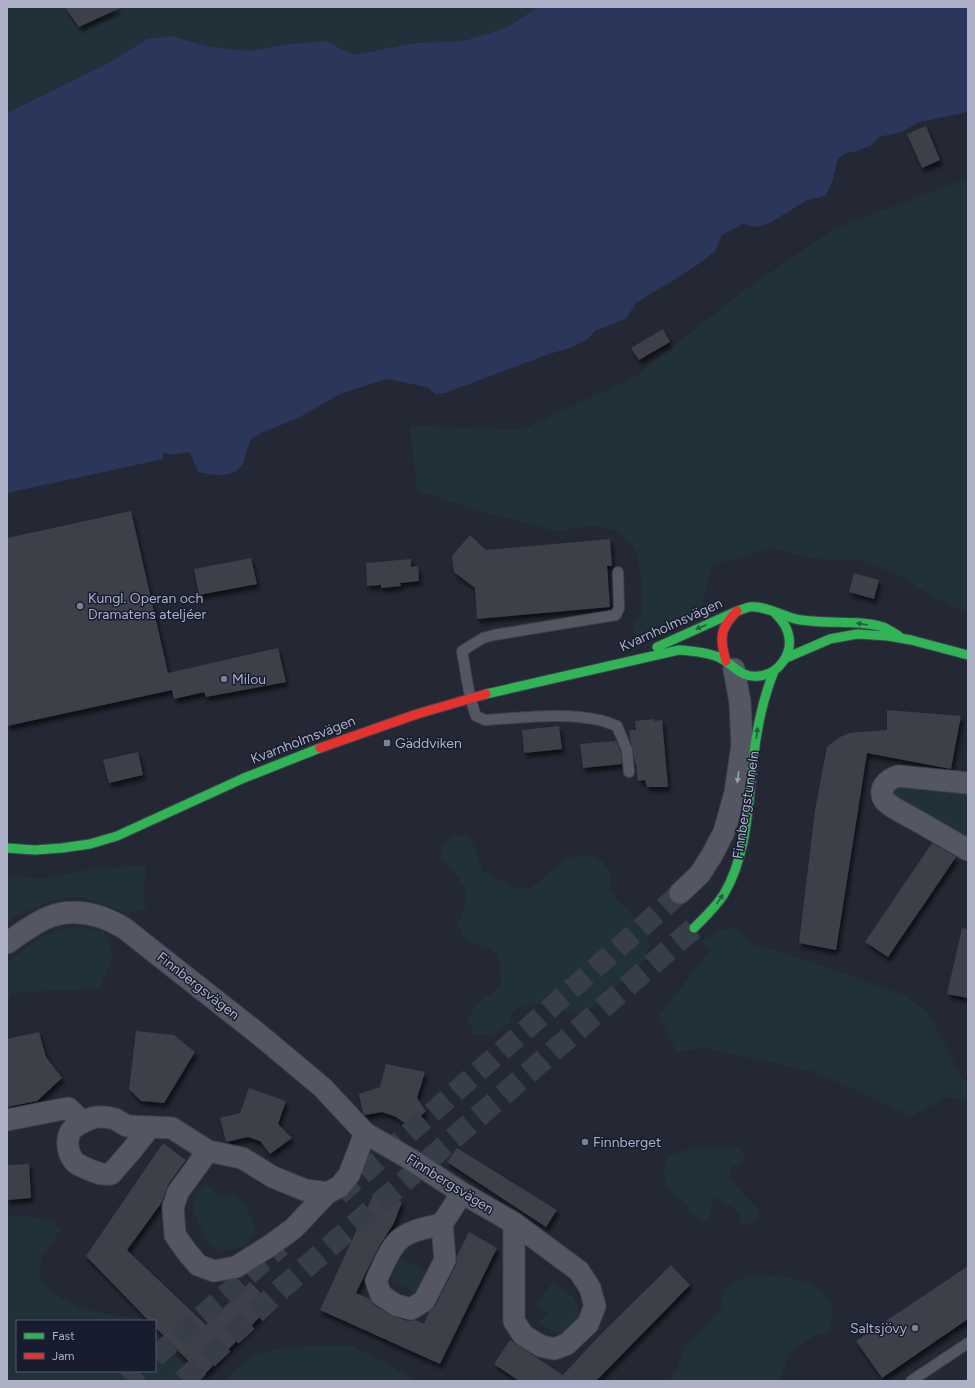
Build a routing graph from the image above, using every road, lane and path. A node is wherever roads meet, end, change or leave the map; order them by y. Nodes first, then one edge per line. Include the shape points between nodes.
1 (618, 572) dead end
2 (737, 611) junction
3 (775, 613) junction
4 (899, 636) junction
5 (968, 655) edge
6 (786, 658) junction
7 (616, 665) junction
8 (730, 665) junction
9 (774, 671) junction
10 (471, 697) junction
11 (629, 772) dead end
12 (968, 783) edge
13 (7, 848) edge
14 (968, 850) edge
15 (680, 894) tunnel mouth
16 (694, 928) tunnel mouth
17 (7, 943) edge
18 (7, 1120) edge
19 (83, 1122) junction
20 (150, 1127) junction
21 (365, 1133) junction
22 (208, 1151) junction
23 (327, 1193) junction
24 (462, 1193) junction
25 (514, 1223) junction
26 (442, 1224) dead end
27 (968, 1343) edge
28 (911, 1381) edge

1 - 10 lane via 619,608 616,615 494,635 462,651
2 - 3 street, Kvarnholmsvägen via 750,607 764,608
2 -> 7 street, Kvarnholmsvägen
2 - 8 street, Kvarnholmsvägen via 728,619 722,631 720,646
4 -> 3 street, Kvarnholmsvägen via 883,627 858,623 817,622
3 - 6 street via 789,634
4 - 5 street, Kvarnholmsvägen
4 - 6 street, Kvarnholmsvägen via 847,634
6 - 9 street, Kvarnholmsvägen
7 - 8 street, Kvarnholmsvägen via 679,650 708,653
7 - 10 street, Kvarnholmsvägen
8 - 9 street, Kvarnholmsvägen via 750,676 762,676
8 -> 15 street, Finnbergstunneln via 740,702 742,745 735,793 724,832 712,855 700,874
16 -> 9 street, Finnbergstunneln via 719,902 734,874 743,844 758,721
10 - 11 lane via 476,716 485,720 555,716 600,720 617,726 626,750
10 - 13 street, Kvarnholmsvägen via 317,748 118,836 86,845 55,849
12 - 14 street via 898,776 888,780 882,790 886,802
17 - 21 street, Finnbergsvägen via 50,917 69,913 92,914 110,920 124,928 267,1041 322,1087
18 - 19 street via 68,1108
19 - 20 street via 91,1118 106,1117 127,1126
19 - 20 street via 71,1131 68,1145 71,1157 76,1163 102,1175 111,1174 118,1167
20 - 22 street via 172,1128
21 - 23 street via 348,1175 339,1187
21 - 24 street, Finnbergsvägen
22 - 23 street via 242,1158 273,1177 305,1190
22 - 23 street via 178,1192 173,1207 175,1235 198,1265 214,1271 236,1267 271,1245 294,1228
24 - 25 street, Finnbergsvägen
24 - 26 street
25 - 25 street, Finnbergsvägen via 579,1270 590,1288 595,1306 588,1324 567,1344 554,1349 541,1346 523,1335 514,1321
27 - 28 lane

